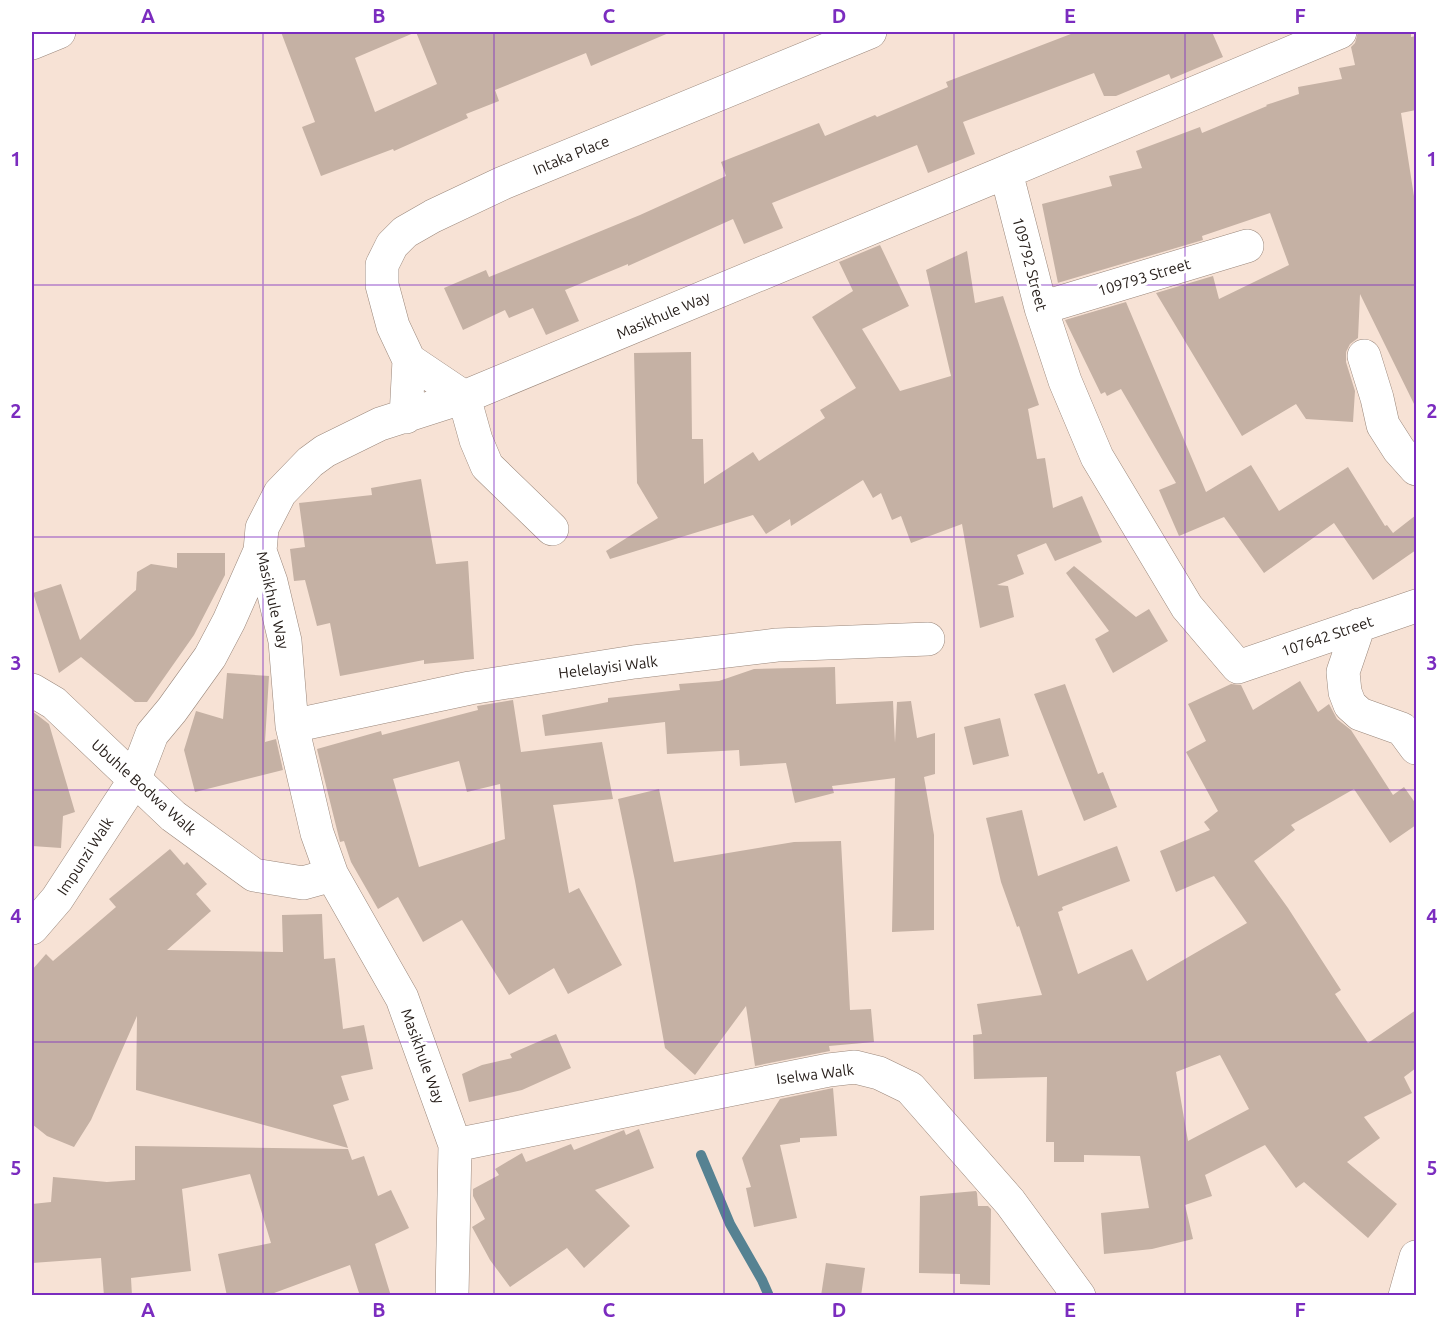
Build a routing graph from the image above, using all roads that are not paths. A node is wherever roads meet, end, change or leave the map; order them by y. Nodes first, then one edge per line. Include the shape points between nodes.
1 (59, 32) edge
2 (870, 32) edge
3 (1340, 32) edge
4 (32, 43) edge
5 (1006, 172) junction
6 (1247, 246) dead end
7 (1041, 308) junction
8 (1364, 356) dead end
9 (409, 360) junction
10 (464, 397) junction
11 (406, 417) junction
12 (1416, 469) edge
13 (552, 529) dead end
14 (260, 551) junction
15 (1416, 606) edge
16 (1359, 625) junction
17 (928, 639) dead end
18 (1238, 667) joint
19 (32, 690) edge
20 (292, 726) junction
21 (1416, 748) edge
22 (134, 781) junction
23 (332, 875) junction
24 (32, 928) edge
25 (455, 1145) junction
26 (1416, 1257) edge
27 (452, 1296) edge
28 (1079, 1296) edge
29 (1405, 1296) edge

1 - 4 street
2 - 9 street, Intaka Place via 503,183 405,232 392,245 382,265 382,285 393,326
3 - 5 street
5 - 7 street, 109792 Street
5 - 10 street, Masikhule Way
6 - 7 street, 109793 Street
7 - 18 street, 109792 Street via 1065,381 1097,457 1186,607
8 - 12 street via 1383,425
9 - 10 street
9 - 11 street, Intaka Place
10 - 11 street, Masikhule Way
10 - 13 street via 487,466
11 - 14 street, Masikhule Way via 346,439 310,462 280,493 262,528
14 - 20 street, Masikhule Way via 285,641
14 - 22 street, Impunzi Walk via 210,657 152,734
15 - 16 street, 107642 Street
16 - 18 street, 107642 Street
16 - 21 street via 1342,672 1350,705 1360,714 1402,729
17 - 20 street, Helelayisi Walk via 777,645 634,662 470,688
19 - 22 street, Ubuhle Bodwa Walk via 54,703
20 - 23 street, Masikhule Way via 317,833
22 - 23 street, Ubuhle Bodwa Walk via 173,816 254,874 303,883
22 - 24 street, Impunzi Walk via 57,899
23 - 25 street, Masikhule Way via 402,998
25 - 27 street, Masikhule Way
25 - 28 street, Iselwa Walk via 777,1079 855,1067 910,1088 1010,1202
26 - 29 street

